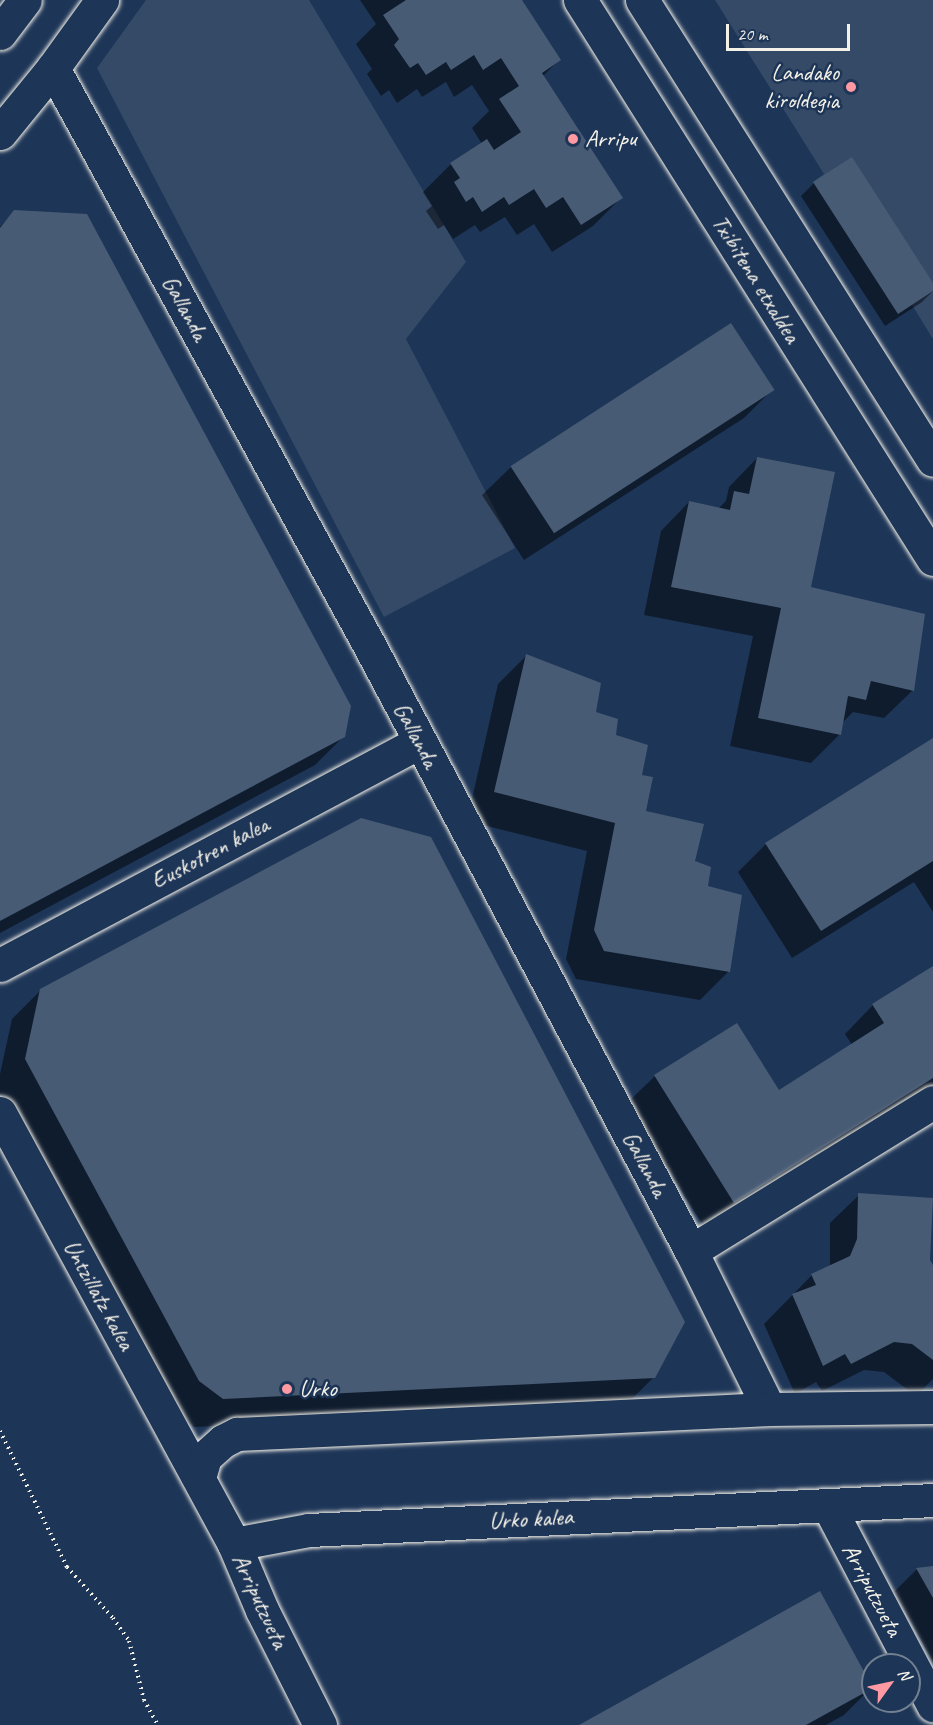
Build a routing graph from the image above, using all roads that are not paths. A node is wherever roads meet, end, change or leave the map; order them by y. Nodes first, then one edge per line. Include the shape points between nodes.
1 (25, 0) edge
2 (580, 0) edge
3 (642, 0) edge
4 (98, 1) edge
5 (0, 33) edge
6 (53, 68) junction
7 (0, 133) edge
8 (933, 460) edge
9 (933, 559) edge
10 (419, 742) junction
11 (0, 965) edge
12 (933, 1102) edge
13 (0, 1113) edge
14 (691, 1251) junction
15 (933, 1407) edge
16 (769, 1409) junction
17 (199, 1478) junction
18 (933, 1500) edge
19 (829, 1507) junction
20 (234, 1544) junction
21 (933, 1705) edge
22 (320, 1725) edge

1 - 5 street
2 - 9 street, Txibitena etxaldea
3 - 8 street
4 - 6 street
6 - 7 street
6 - 10 street, Gallanda
10 - 11 street, Euskotren kalea
10 - 14 street, Gallanda
12 - 14 street
13 - 17 street, Untzillatz kalea
14 - 16 street, Gallanda
15 - 16 street
16 - 17 street via 237,1434 205,1457
17 - 20 street, Arriputzueta
18 - 19 street, Urko kalea
19 - 20 street, Urko kalea via 309,1530
19 - 21 street, Arriputzueta
20 - 22 street, Arriputzueta via 262,1610

